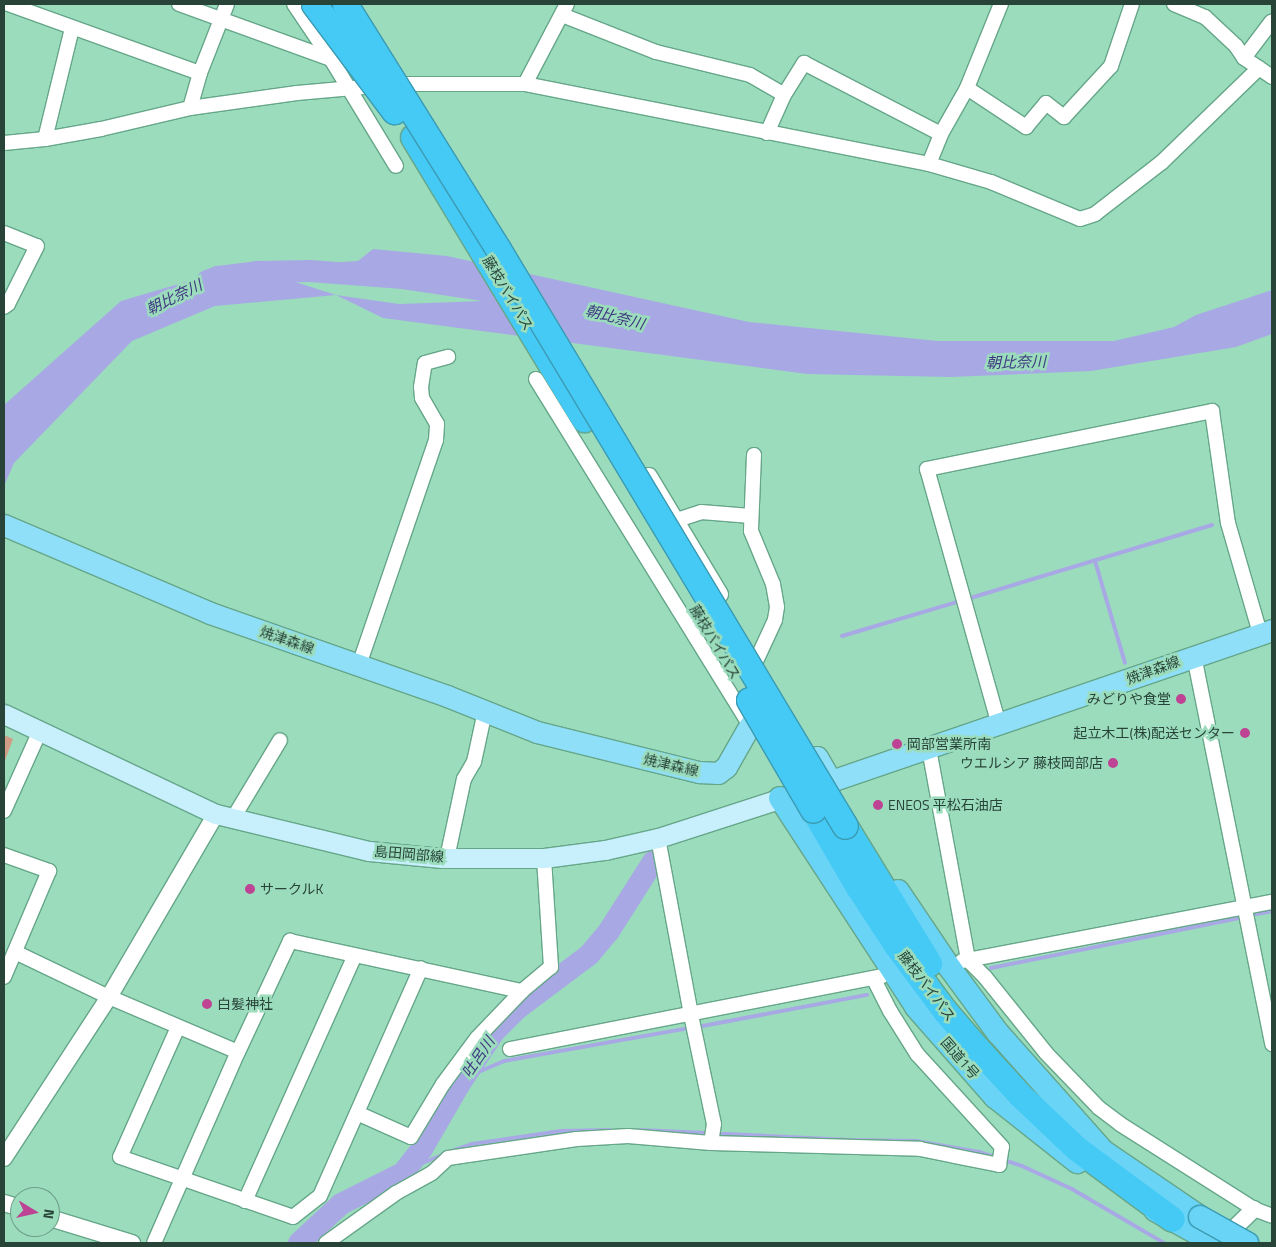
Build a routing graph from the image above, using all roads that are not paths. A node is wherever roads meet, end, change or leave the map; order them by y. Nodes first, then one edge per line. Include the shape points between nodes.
1 (8, 4) edge
2 (179, 4) edge
3 (228, 4) edge
4 (294, 4) edge
5 (314, 4) edge
6 (330, 4) edge
7 (346, 4) edge
8 (1000, 4) edge
9 (1004, 4) edge
10 (1132, 4) edge
11 (1174, 4) edge
12 (564, 9) edge
13 (357, 15) edge
14 (222, 19) junction
15 (1272, 21) edge
16 (72, 28) junction
17 (1244, 58) junction
18 (331, 59) junction
19 (1259, 68) junction
20 (200, 73) junction
21 (1272, 77) edge
22 (398, 84) junction
23 (525, 84) junction
24 (347, 88) junction
25 (967, 88) junction
26 (784, 95) junction
27 (190, 108) junction
28 (767, 133) junction
29 (941, 134) junction
30 (413, 137) junction
31 (45, 139) junction
32 (4, 143) edge
33 (929, 164) junction
34 (396, 166) dead end
35 (4, 233) edge
36 (5, 304) edge
37 (448, 357) dead end
38 (536, 379) dead end
39 (754, 455) dead end
40 (751, 516) junction
41 (677, 520) junction
42 (4, 525) edge
43 (1266, 632) edge
44 (1198, 654) junction
45 (757, 658) junction
46 (359, 664) junction
47 (780, 698) junction
48 (485, 711) junction
49 (4, 714) edge
50 (750, 725) junction
51 (999, 725) junction
52 (40, 731) junction
53 (280, 740) dead end
54 (929, 749) junction
55 (831, 781) junction
56 (780, 798) junction
57 (4, 811) edge
58 (224, 817) junction
59 (649, 841) junction
60 (4, 855) edge
61 (447, 858) junction
62 (544, 858) junction
63 (1272, 902) edge
64 (1245, 907) junction
65 (15, 952) junction
66 (355, 955) junction
67 (968, 960) junction
68 (954, 963) dead end
69 (421, 968) junction
70 (4, 977) edge
71 (522, 991) junction
72 (109, 997) junction
73 (691, 1015) junction
74 (178, 1027) junction
75 (1272, 1044) edge
76 (510, 1049) dead end
77 (238, 1052) junction
78 (357, 1113) junction
79 (711, 1143) junction
80 (1102, 1151) junction
81 (4, 1158) edge
82 (182, 1179) junction
83 (245, 1201) junction
84 (1254, 1210) junction
85 (1272, 1216) edge
86 (60, 1221) edge
87 (1188, 1222) junction
88 (132, 1243) edge
89 (154, 1243) edge
90 (326, 1243) edge
91 (1217, 1243) edge
92 (1247, 1243) edge

1 - 16 street
2 - 14 street
3 - 14 street
4 - 18 street
5 - 30 highway, bridge
6 - 30 highway, 藤枝バイパス, bridge
7 - 13 highway, 藤枝バイパス, bridge
8 - 9 street
8 - 25 street
10 - 25 street via 1111,66 1064,116 1046,104 1026,127
11 - 17 street via 1205,17
12 - 23 street
12 - 26 street via 656,52 750,75
13 - 22 street
13 - 80 highway, 藤枝バイパス, bridge via 897,914 949,989 1023,1076
14 - 18 street
14 - 20 street
15 - 17 street
16 - 20 street
16 - 31 street
17 - 19 street
18 - 24 street
19 - 21 street
19 - 33 street via 1162,162 1095,214 1080,219 991,182
20 - 27 street
22 - 23 street
22 - 24 street
22 - 41 street, bridge
23 - 28 street
24 - 27 street
24 - 34 street
25 - 29 street
26 - 28 street
26 - 29 street via 804,63
27 - 31 street
28 - 33 street
29 - 33 street
30 - 87 highway, 藤枝バイパス, bridge via 569,394 858,887 924,984 1020,1095 1076,1148
31 - 32 street
35 - 36 street via 37,246
37 - 46 street via 425,363 422,398 437,424 436,440
38 - 50 street
39 - 40 street
40 - 41 street via 701,512
40 - 45 street via 751,531 773,584 777,607 775,620
41 - 45 street
42 - 46 main road, 焼津森線 via 210,613
43 - 44 main road, 焼津森線
43 - 51 street via 1228,524 1212,411 927,469
44 - 51 main road, 焼津森線
44 - 64 street via 1195,661
45 - 47 street
46 - 48 main road, 焼津森線
47 - 50 main road, 焼津森線
47 - 55 main road
48 - 50 main road, 焼津森線 via 564,740 709,774 718,773 726,767
48 - 61 street via 474,762 464,778
49 - 52 main road, 島田岡部線
51 - 54 main road, 焼津森線
52 - 57 street
52 - 58 main road, 島田岡部線
53 - 58 street
54 - 55 main road, 焼津森線
54 - 67 street
55 - 56 main road, 島田岡部線
55 - 80 highway, 国道1号 via 889,877 950,968 998,1033
56 - 59 main road, 島田岡部線
56 - 87 highway, 国道1号 via 916,1007 995,1097 1094,1176
58 - 61 main road, 島田岡部線 via 370,851
58 - 72 street
59 - 62 main road, 島田岡部線
59 - 73 street
60 - 65 street via 49,871
61 - 62 main road, 島田岡部線
62 - 71 street via 551,966
63 - 64 street
64 - 67 street
64 - 75 street
65 - 70 street
65 - 72 street
66 - 69 street
66 - 77 street via 290,941
66 - 83 street
67 - 68 street
67 - 84 street via 985,976 1046,1053 1099,1108
69 - 71 street
69 - 78 street
71 - 78 street via 477,1038 443,1084 411,1138
72 - 74 street
72 - 81 street
73 - 76 street
73 - 79 street via 714,1124
73 - 79 street via 879,977 917,1054 1002,1147 999,1165 920,1148
74 - 77 street
74 - 82 street via 120,1156
77 - 82 street
78 - 83 street via 320,1196 293,1217
79 - 90 street via 602,1137 448,1158 432,1173 396,1193
80 - 87 highway, 国道1号
82 - 83 street
82 - 89 street
84 - 85 street
84 - 91 street
86 - 88 street
87 - 91 highway, 国道1号
87 - 92 highway, 国道1号, bridge

